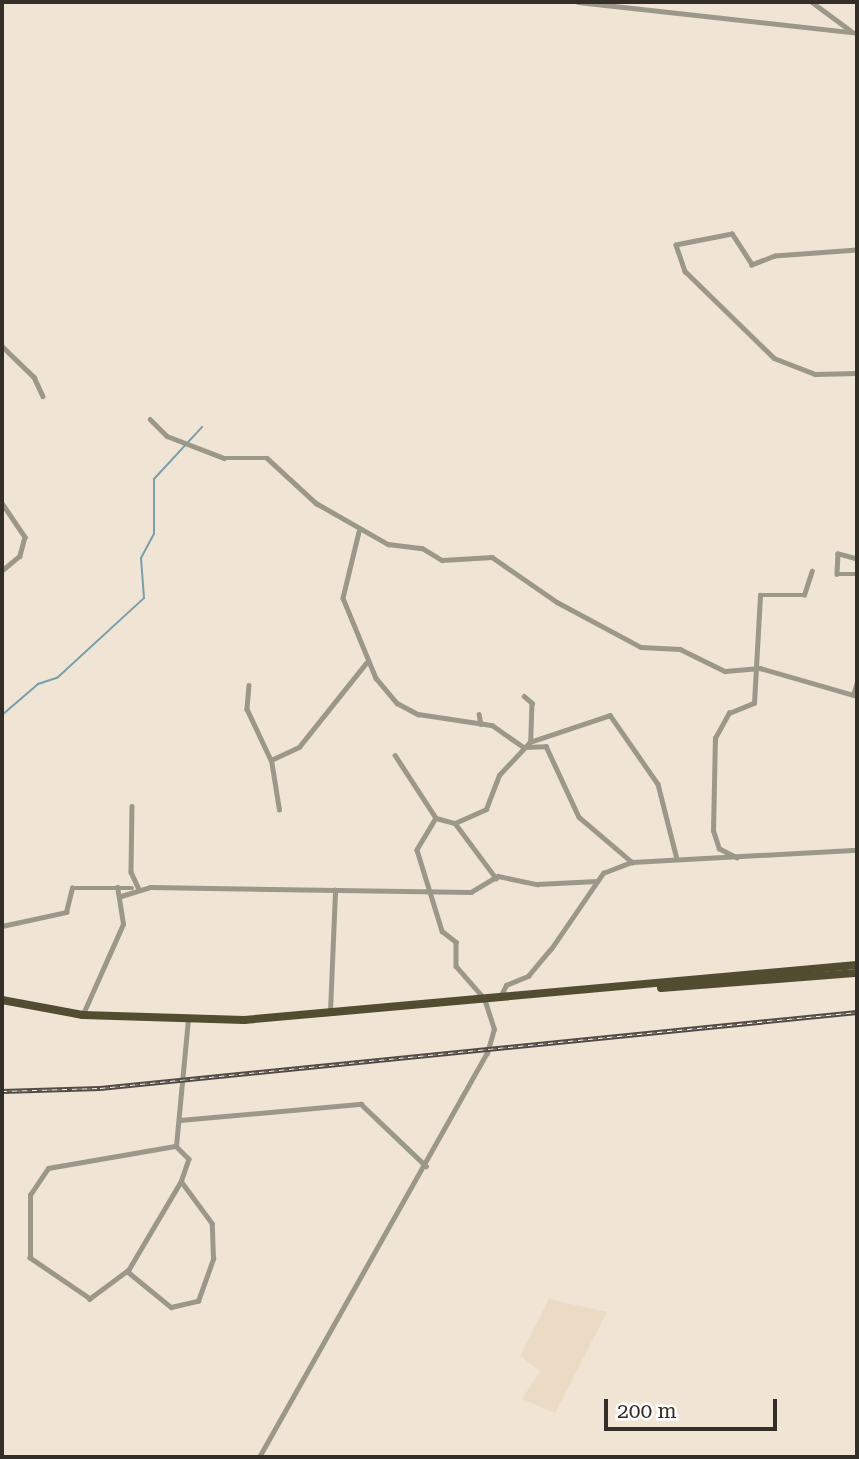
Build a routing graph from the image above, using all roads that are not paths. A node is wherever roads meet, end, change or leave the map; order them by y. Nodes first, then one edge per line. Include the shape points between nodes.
1 (578, 2) edge
2 (812, 2) edge
3 (850, 30) junction
4 (857, 33) edge
5 (857, 250) edge
6 (2, 346) edge
7 (857, 373) edge
8 (43, 396) dead end
9 (150, 419) dead end
10 (2, 503) edge
11 (359, 532) junction
12 (857, 559) edge
13 (2, 571) edge
14 (812, 571) dead end
15 (857, 574) edge
16 (366, 663) junction
17 (757, 668) junction
18 (857, 682) edge
19 (249, 685) dead end
20 (855, 695) edge
21 (524, 696) dead end
22 (480, 714) dead end
23 (481, 724) junction
24 (530, 742) junction
25 (525, 747) junction
26 (395, 755) dead end
27 (271, 760) junction
28 (132, 806) dead end
29 (279, 810) dead end
30 (436, 818) junction
31 (455, 823) junction
32 (857, 849) edge
33 (737, 858) junction
34 (677, 859) junction
35 (632, 862) junction
36 (496, 878) junction
37 (597, 881) junction
38 (117, 887) junction
39 (136, 888) junction
40 (335, 890) junction
41 (430, 890) junction
42 (121, 896) junction
43 (2, 926) edge
44 (857, 965) edge
45 (857, 973) edge
46 (602, 989) junction
47 (484, 998) junction
48 (500, 998) junction
49 (2, 1000) edge
50 (330, 1012) junction
51 (83, 1015) junction
52 (188, 1020) junction
53 (180, 1120) junction
54 (176, 1146) junction
55 (426, 1166) junction
56 (181, 1182) junction
57 (127, 1271) junction
58 (259, 1457) edge

1 - 3 street via 679,18
2 - 3 street
3 - 4 street
5 - 7 street via 775,256 752,265 732,234 676,245 685,271 774,358 815,374
6 - 8 street via 34,377
9 - 11 street via 167,436 224,458 267,458
10 - 13 street via 25,537 20,556
11 - 16 street via 343,598
11 - 17 street via 442,560 492,557 557,602 641,647 680,649 725,671
12 - 15 street via 838,554 837,574
14 - 17 street via 804,595 760,595
16 - 23 street via 397,703 438,720
16 - 27 street via 299,747
17 - 20 street
17 - 33 street via 754,703 729,713 715,738 713,831 719,849
18 - 20 street
19 - 27 street via 247,709
21 - 24 street via 532,703
22 - 23 street
23 - 25 street
24 - 25 street
24 - 34 street via 610,715 658,784
25 - 31 street via 499,775 486,809
25 - 35 street via 546,746 579,817
26 - 30 street
27 - 29 street
28 - 39 street via 131,872
30 - 31 street
30 - 41 street via 417,850
31 - 36 street
32 - 33 street
33 - 34 street
34 - 35 street
35 - 37 street
36 - 37 street via 537,884
36 - 41 street via 471,892
37 - 48 street via 528,976 506,985
38 - 39 street
38 - 42 street
38 - 43 street via 72,888 66,912
39 - 40 street
39 - 42 street
40 - 41 street
40 - 50 street
41 - 47 street via 442,931 456,942 456,966
42 - 51 street via 123,924
44 - 46 highway
45 - 46 highway
46 - 48 highway
47 - 48 highway
47 - 50 highway
47 - 55 street via 494,1029 490,1047
49 - 51 highway
50 - 52 highway
51 - 52 highway
52 - 53 street
53 - 54 street
53 - 55 street via 361,1104
54 - 56 street via 189,1159
54 - 57 street via 68,1161 48,1168 34,1184 26,1234 30,1258 90,1299
55 - 58 street
56 - 57 street
56 - 57 street via 212,1224 213,1259 198,1301 171,1307

